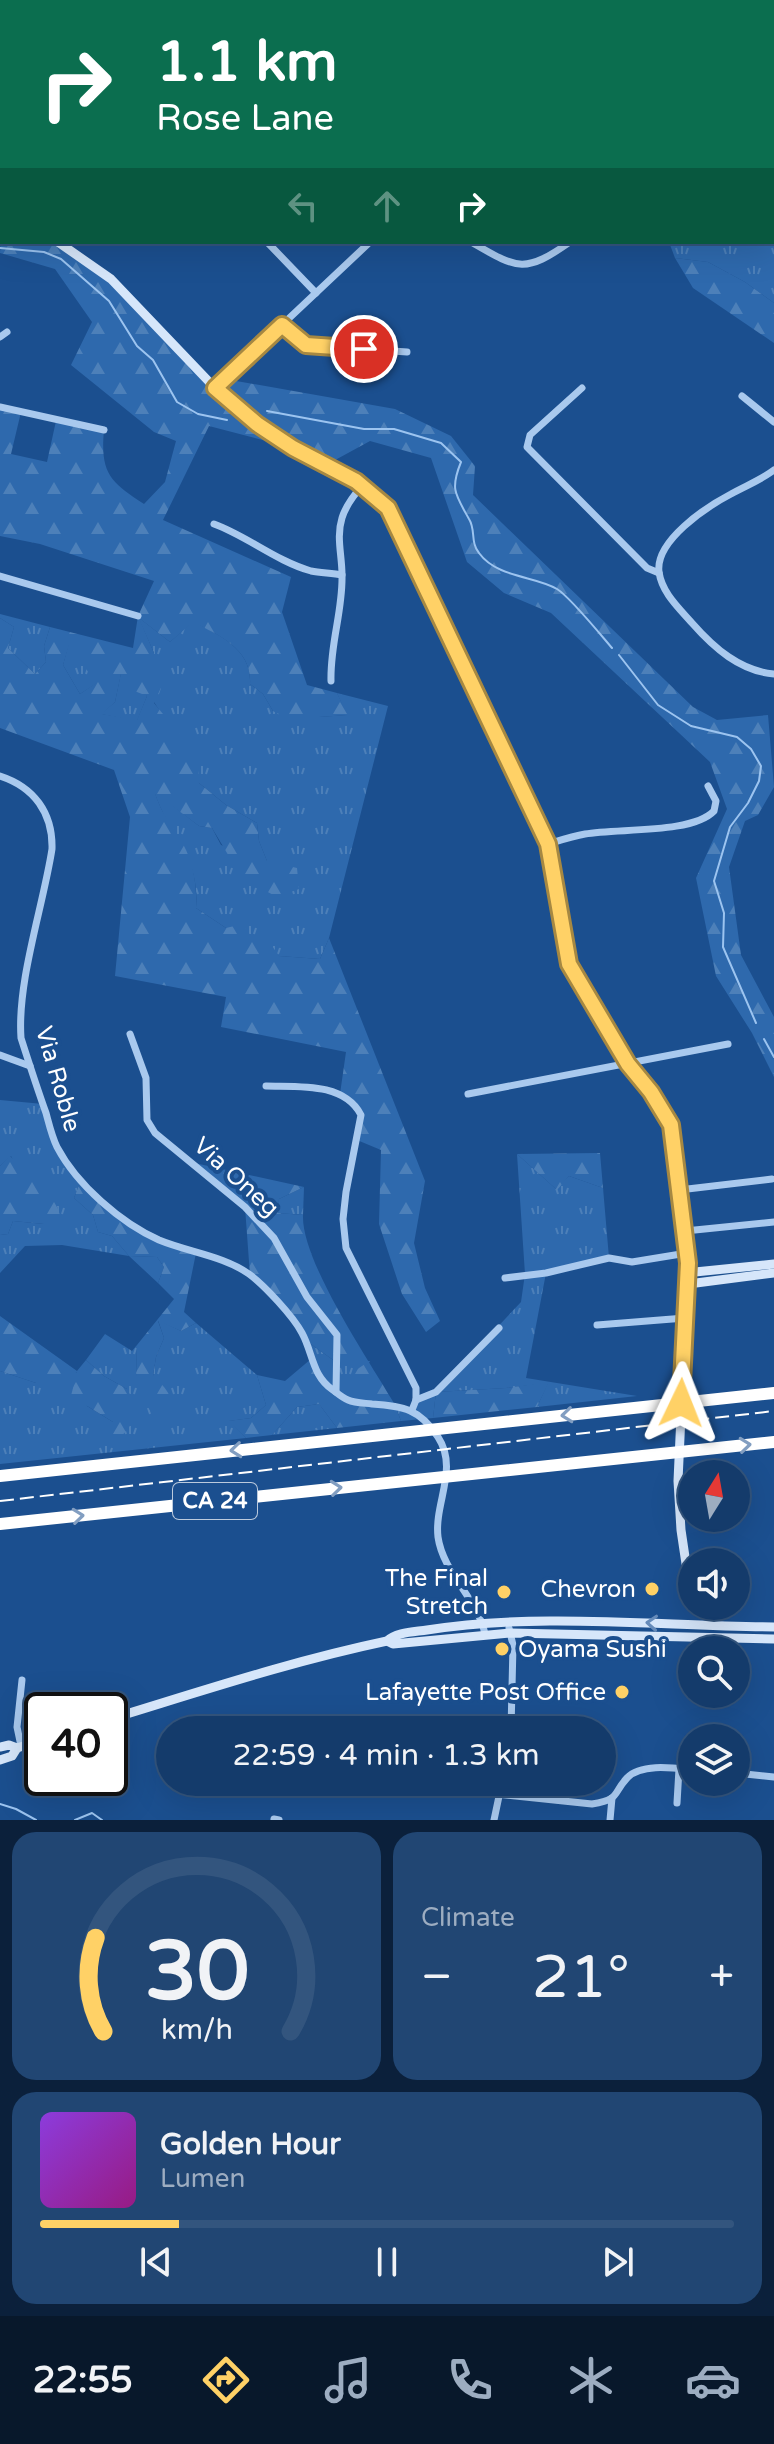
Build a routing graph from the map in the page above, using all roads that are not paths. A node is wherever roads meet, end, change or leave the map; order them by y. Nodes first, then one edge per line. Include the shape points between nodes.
1 (61, 244) edge
2 (269, 244) edge
3 (368, 244) edge
4 (475, 244) edge
5 (567, 244) edge
6 (316, 293) junction
7 (282, 325) junction
8 (407, 352) dead end
9 (215, 388) junction
10 (582, 388) dead end
11 (742, 396) dead end
12 (0, 407) edge
13 (774, 422) edge
14 (104, 430) dead end
15 (774, 470) edge
16 (362, 486) junction
17 (214, 524) dead end
18 (659, 573) junction
19 (342, 575) junction
20 (0, 576) edge
21 (138, 616) dead end
22 (774, 674) edge
23 (331, 681) dead end
24 (0, 776) edge
25 (708, 786) dead end
26 (548, 844) junction
27 (130, 1034) dead end
28 (728, 1044) dead end
29 (0, 1055) edge
30 (628, 1064) junction
31 (30, 1066) junction
32 (266, 1086) dead end
33 (468, 1094) dead end
34 (772, 1179) edge
35 (679, 1190) junction
36 (774, 1222) edge
37 (685, 1231) junction
38 (687, 1253) junction
39 (774, 1264) edge
40 (774, 1273) edge
41 (691, 1276) junction
42 (505, 1278) dead end
43 (685, 1318) junction
44 (597, 1325) dead end
45 (499, 1328) dead end
46 (336, 1392) junction
47 (774, 1393) edge
48 (416, 1400) junction
49 (412, 1410) junction
50 (774, 1442) edge
51 (0, 1476) edge
52 (0, 1524) edge
53 (684, 1548) edge
54 (694, 1620) edge
55 (508, 1622) junction
56 (483, 1623) junction
57 (695, 1625) junction
58 (774, 1627) edge
59 (511, 1633) junction
60 (485, 1634) junction
61 (697, 1636) edge
62 (678, 1637) edge
63 (750, 1638) edge
64 (774, 1639) edge
65 (387, 1641) junction
66 (22, 1680) dead end
67 (128, 1713) edge
68 (511, 1716) edge
69 (24, 1745) edge
70 (0, 1747) edge
71 (19, 1747) junction
72 (0, 1760) edge
73 (678, 1769) edge
74 (750, 1774) edge
75 (774, 1777) edge
76 (678, 1786) edge
77 (500, 1796) edge
78 (510, 1796) edge
79 (612, 1798) junction
80 (677, 1803) dead end
81 (494, 1820) edge
82 (610, 1820) edge

1 - 9 street via 111,279
2 - 6 street
3 - 6 street
4 - 5 street via 518,265 534,264
6 - 7 street
7 - 8 street via 306,345
7 - 9 street
9 - 16 street via 257,424
10 - 18 street via 530,435 527,447 647,568
11 - 13 street
12 - 14 street
15 - 18 street via 676,534 659,558
16 - 19 street via 341,521
16 - 26 street via 396,522
17 - 19 street via 282,560
18 - 22 street via 672,600 706,638 746,668
19 - 23 street
20 - 21 street
24 - 31 street, Via Roble via 34,796 52,840 21,1008 21,1038
25 - 26 street via 716,801 714,811 701,820
26 - 30 street via 569,964
27 - 46 street, Via Oneg via 146,1078 147,1120 155,1133 245,1207 274,1238 307,1297 337,1335
28 - 30 street
29 - 31 street
30 - 33 street
30 - 35 street via 671,1125
31 - 46 street, Via Roble via 57,1148 81,1180 138,1229 250,1275 302,1332 323,1383
32 - 48 street via 340,1094 361,1115 344,1205 346,1248 416,1388
34 - 35 street
35 - 37 street
36 - 37 street
37 - 38 street
38 - 41 street
38 - 42 street via 632,1262 609,1258
39 - 41 street
40 - 41 street via 696,1283
41 - 43 street
43 - 44 street
43 - 53 street via 678,1481
45 - 48 street via 436,1392
46 - 49 street via 348,1400
47 -> 51 highway, CA 24
48 - 49 street
49 - 56 street via 440,1439 445,1454 438,1538
52 -> 50 highway, CA 24
54 - 57 street
55 - 56 street
57 -> 55 street via 579,1619
55 - 59 street
56 - 60 street
56 - 65 street
57 - 58 street
57 - 61 street
59 - 60 street
59 - 62 street
59 - 68 street
60 - 65 street
63 - 64 street
65 - 67 street via 324,1654
66 - 71 street
69 - 71 street
70 - 71 street
71 - 72 street
73 - 79 street via 636,1772
74 - 75 street
76 - 80 street
77 - 81 street
78 - 79 street via 592,1804
79 - 82 street

